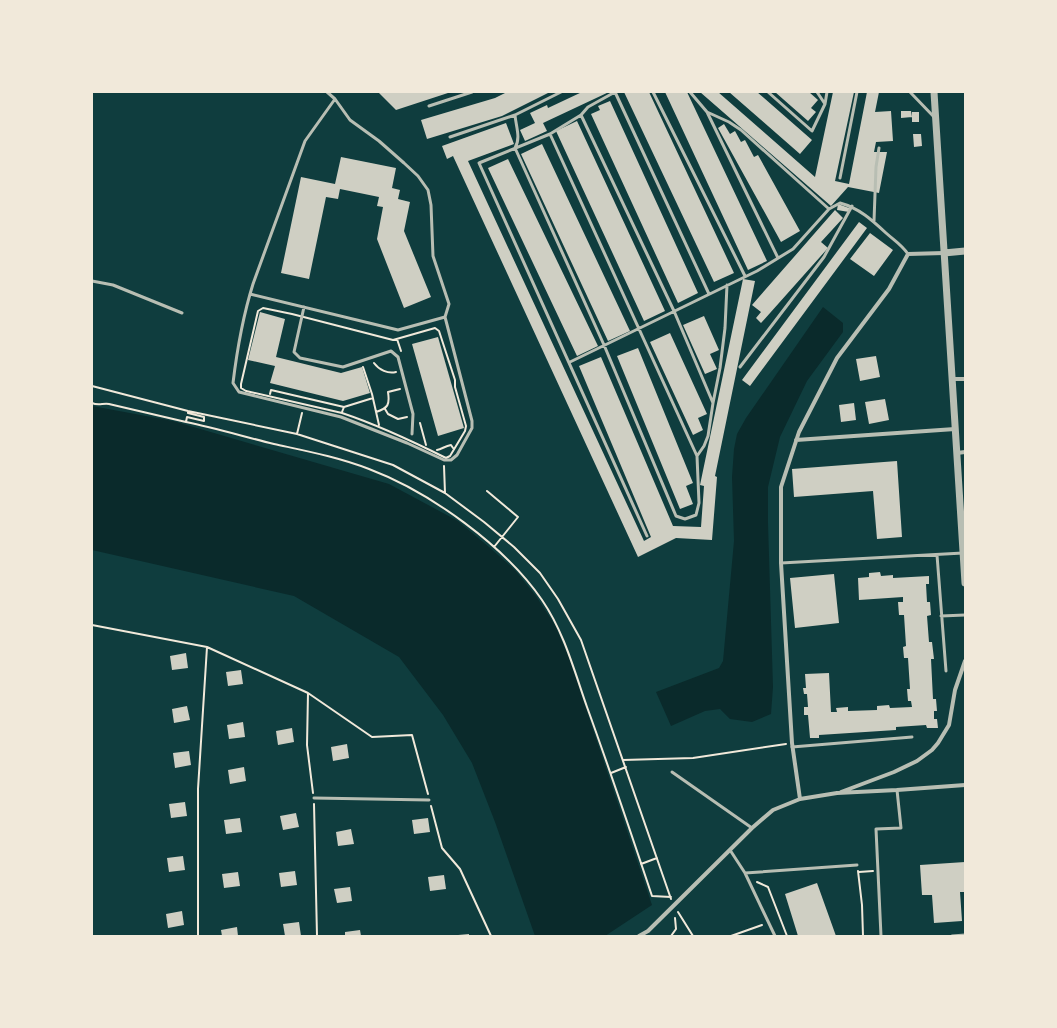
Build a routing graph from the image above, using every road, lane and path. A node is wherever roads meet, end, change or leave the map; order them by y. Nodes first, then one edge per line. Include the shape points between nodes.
1 (327, 92) edge
2 (472, 92) edge
3 (561, 92) edge
4 (616, 92) edge
5 (653, 92) edge
6 (690, 92) edge
7 (768, 92) edge
8 (817, 92) edge
9 (827, 92) edge
10 (857, 92) edge
11 (910, 92) edge
12 (934, 92) edge
13 (335, 100) junction
14 (825, 104) junction
15 (429, 106) dead end
16 (707, 112) junction
17 (515, 115) junction
18 (581, 115) junction
19 (936, 120) junction
20 (550, 134) junction
21 (450, 136) dead end
22 (515, 148) junction
23 (879, 148) dead end
24 (840, 178) dead end
25 (852, 206) junction
26 (829, 210) junction
27 (874, 221) junction
28 (965, 251) edge
29 (944, 253) junction
30 (908, 254) junction
31 (778, 258) junction
32 (745, 276) junction
33 (92, 281) edge
34 (727, 285) junction
35 (250, 294) junction
36 (710, 294) junction
37 (304, 307) junction
38 (674, 311) junction
39 (182, 313) dead end
40 (303, 317) junction
41 (445, 317) junction
42 (639, 328) junction
43 (604, 345) junction
44 (369, 358) junction
45 (361, 360) junction
46 (570, 362) junction
47 (740, 367) dead end
48 (402, 370) junction
49 (952, 379) junction
50 (965, 379) edge
51 (92, 386) edge
52 (407, 387) junction
53 (269, 397) junction
54 (373, 398) junction
55 (713, 402) junction
56 (92, 403) edge
57 (344, 407) junction
58 (303, 408) junction
59 (385, 409) junction
60 (188, 411) junction
61 (376, 412) junction
62 (342, 413) junction
63 (413, 414) junction
64 (341, 417) junction
65 (186, 422) junction
66 (379, 427) junction
67 (955, 429) junction
68 (297, 434) junction
69 (412, 434) dead end
70 (796, 440) junction
71 (426, 445) dead end
72 (454, 448) junction
73 (965, 452) edge
74 (957, 453) junction
75 (697, 456) junction
76 (444, 460) junction
77 (487, 491) dead end
78 (445, 494) junction
79 (963, 523) edge
80 (647, 536) dead end
81 (502, 538) junction
82 (494, 547) junction
83 (963, 553) junction
84 (936, 554) junction
85 (781, 562) junction
86 (965, 583) edge
87 (965, 615) edge
88 (941, 616) junction
89 (92, 624) edge
90 (207, 647) junction
91 (965, 661) edge
92 (946, 671) dead end
93 (308, 693) junction
94 (912, 737) dead end
95 (792, 745) junction
96 (623, 760) junction
97 (626, 767) junction
98 (672, 772) dead end
99 (611, 773) junction
100 (965, 785) edge
101 (897, 790) junction
102 (837, 793) junction
103 (314, 798) junction
104 (800, 799) junction
105 (429, 800) junction
106 (752, 828) junction
107 (730, 850) junction
108 (657, 858) junction
109 (641, 864) junction
110 (857, 865) joint
111 (878, 871) junction
112 (858, 872) junction
113 (745, 873) junction
114 (671, 897) junction
115 (674, 906) junction
116 (675, 918) dead end
117 (780, 919) junction
118 (769, 923) junction
119 (965, 935) edge
120 (198, 936) edge
121 (317, 936) edge
122 (491, 936) edge
123 (639, 936) edge
124 (672, 936) edge
125 (693, 936) edge
126 (731, 936) edge
127 (775, 936) edge
128 (787, 936) edge
129 (863, 936) edge
130 (881, 936) edge
131 (952, 936) edge

1 - 13 lane
2 - 15 lane
3 - 17 lane
4 - 18 lane via 588,107
4 - 36 lane
5 - 32 lane
6 - 16 lane
7 - 14 lane via 812,130
8 - 14 lane
9 - 14 lane
10 - 24 lane
11 - 19 lane
12 - 19 street
13 - 35 lane via 305,141
13 - 41 lane via 350,120 404,163 428,190 433,256 449,304
16 - 26 lane via 741,130
16 - 31 lane
17 - 21 lane
17 - 22 lane via 518,137
18 - 20 lane
18 - 38 lane
19 - 29 street
20 - 22 lane
20 - 42 lane
22 - 43 lane
22 - 46 lane via 479,163
23 - 27 lane
25 - 26 lane via 840,203
25 - 27 lane
25 - 47 lane via 824,257
26 - 31 lane via 793,249
27 - 30 lane via 901,244
28 - 29 street
29 - 30 street
29 - 49 street
30 - 70 street via 889,289 837,358
31 - 32 lane
32 - 34 lane
33 - 39 lane via 113,285
34 - 36 lane
34 - 55 lane via 725,328
35 - 37 lane
35 - 53 lane via 244,312 233,383 239,392
36 - 38 lane
37 - 40 lane
37 - 41 lane via 398,330
38 - 42 lane
38 - 55 lane
40 - 45 lane via 294,352 300,358 343,367
40 - 53 path via 263,308 258,311 241,388
40 - 72 path via 393,340 434,328 439,331 466,426
41 - 76 lane via 472,428 457,455 451,460
42 - 43 lane
42 - 75 lane
43 - 46 lane
43 - 75 lane via 676,516 680,518 696,515 699,503
44 - 45 lane
44 - 48 path via 376,367 386,372
44 - 48 lane via 391,350 398,357
45 - 54 path
46 - 80 lane
48 - 52 lane
49 - 50 street
49 - 67 street
51 - 60 path
52 - 59 path via 388,392 389,400
52 - 63 lane
53 - 57 path via 271,390
53 - 58 lane
53 - 62 path
54 - 57 path
54 - 61 path
55 - 75 lane via 708,436
56 - 65 path via 109,404
57 - 62 path
58 - 64 lane
58 - 68 path
59 - 61 path
59 - 63 path via 388,414 398,419
60 - 65 path via 204,417 204,421 187,417
60 - 68 path
61 - 66 path
62 - 64 path
62 - 66 path
63 - 69 lane
64 - 76 lane
65 - 82 path via 332,457 370,469 438,504
66 - 72 path via 446,458
67 - 70 street
67 - 74 street
68 - 78 path via 392,466
70 - 85 street via 781,487
71 - 72 path via 436,450 451,445
73 - 74 street
74 - 79 street
76 - 78 path
77 - 81 path via 518,517
78 - 81 path
79 - 83 street
81 - 82 path
81 - 96 path via 540,573 581,640
82 - 99 path via 542,600 559,631
83 - 84 lane
83 - 86 street
84 - 85 lane
84 - 88 lane
85 - 95 street
87 - 88 lane
88 - 92 lane
89 - 90 path
90 - 93 path
90 - 120 path via 198,789
91 - 102 street via 955,690 949,724 932,750 905,767
93 - 103 path via 308,745
93 - 105 path via 372,737 412,735
94 - 95 lane
95 - 96 path via 693,758
95 - 104 street
96 - 97 path
97 - 99 path
97 - 108 path
98 - 106 lane
99 - 109 path
100 - 101 street
101 - 102 street
101 - 111 lane via 901,828 876,829
102 - 104 street
103 - 105 lane
103 - 121 path
104 - 106 street via 773,810
105 - 122 path via 442,848 460,869
106 - 107 street
107 - 113 lane
107 - 115 street
108 - 109 path
108 - 114 path
109 - 114 path via 652,896
110 - 112 path
110 - 113 lane
111 - 112 path
111 - 130 lane
112 - 129 path
113 - 117 path via 754,881 768,887
113 - 118 lane
114 - 115 path
115 - 123 street via 648,931
115 - 125 path
116 - 124 path via 676,929
117 - 118 path
117 - 128 path
118 - 126 path
118 - 127 lane
119 - 131 lane

